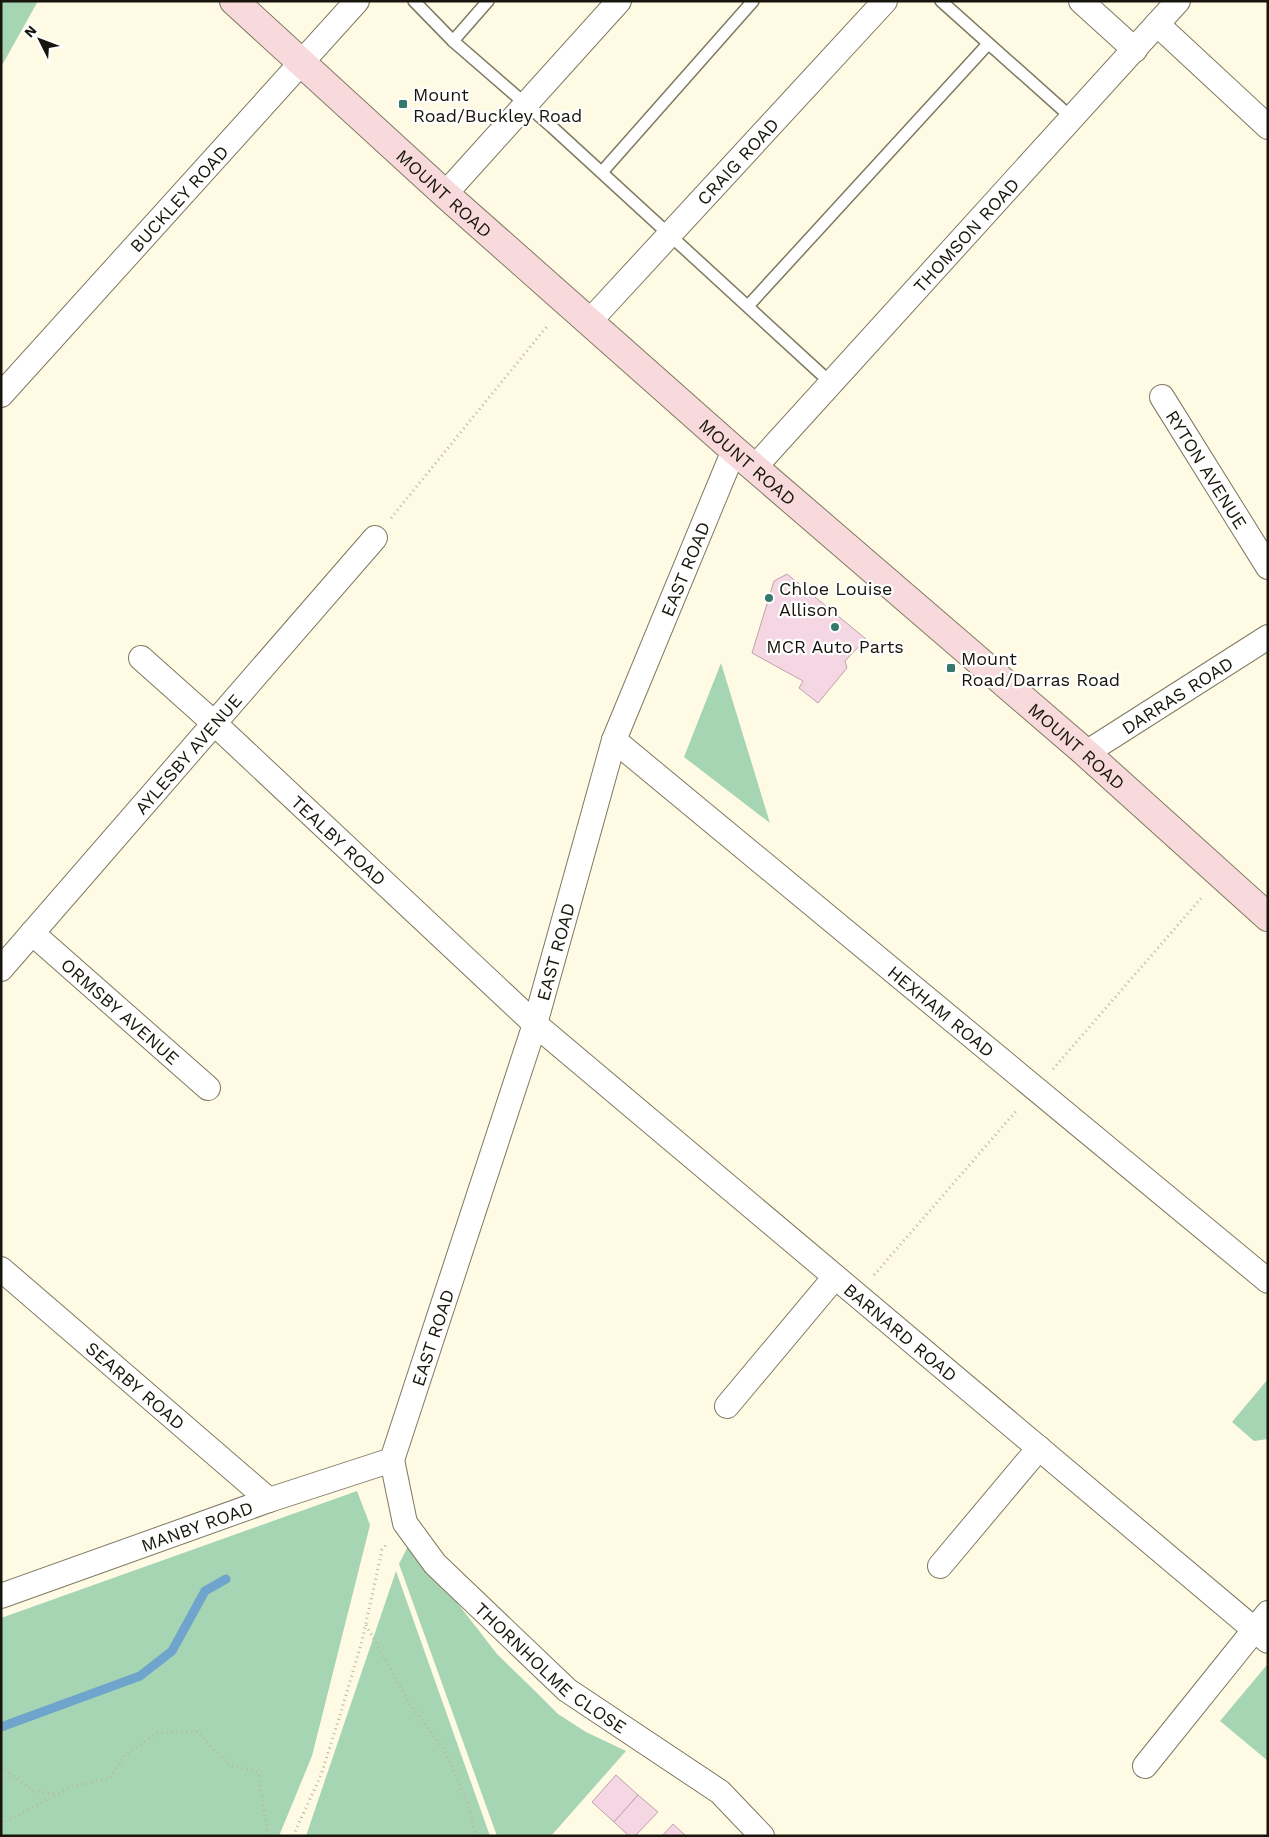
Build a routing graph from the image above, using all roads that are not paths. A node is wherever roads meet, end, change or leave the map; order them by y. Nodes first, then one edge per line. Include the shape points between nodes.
1 (234, 1) edge
2 (357, 1) edge
3 (414, 1) edge
4 (488, 1) edge
5 (620, 1) edge
6 (753, 1) edge
7 (885, 1) edge
8 (941, 1) edge
9 (1080, 1) edge
10 (1178, 1) edge
11 (1157, 24) junction
12 (453, 41) junction
13 (988, 44) junction
14 (1135, 50) junction
15 (301, 64) junction
16 (527, 104) junction
17 (1072, 118) junction
18 (1268, 127) edge
19 (602, 172) junction
20 (445, 194) junction
21 (670, 235) junction
22 (748, 306) junction
23 (589, 322) junction
24 (831, 383) junction
25 (1, 395) edge
26 (1162, 397) dead end
27 (734, 450) junction
28 (754, 468) junction
29 (375, 538) road end
30 (1268, 567) edge
31 (1268, 637) edge
32 (141, 658) dead end
33 (216, 724) junction
34 (614, 740) junction
35 (1086, 753) junction
36 (1268, 917) edge
37 (32, 933) junction
38 (1, 969) edge
39 (535, 1024) junction
40 (208, 1088) dead end
41 (1, 1269) edge
42 (835, 1276) junction
43 (1268, 1281) edge
44 (727, 1406) dead end
45 (1039, 1448) junction
46 (392, 1460) junction
47 (269, 1500) junction
48 (940, 1566) dead end
49 (1, 1596) edge
50 (1263, 1627) edge
51 (1145, 1766) dead end
52 (762, 1836) edge

1 - 15 main road, MOUNT ROAD
2 - 15 street, BUCKLEY ROAD
3 - 12 lane
4 - 12 lane
5 - 16 street
6 - 19 lane
7 - 21 street, CRAIG ROAD
8 - 13 lane
9 - 14 street
10 - 11 street, THOMSON ROAD
11 - 14 street, THOMSON ROAD
11 - 18 street
12 - 16 lane
13 - 17 lane
13 - 22 lane
14 - 17 street, THOMSON ROAD
15 - 20 main road, MOUNT ROAD
15 - 25 street, BUCKLEY ROAD
16 - 19 lane
16 - 20 street
17 - 24 street, THOMSON ROAD
19 - 21 lane
20 - 23 main road, MOUNT ROAD
21 - 22 lane
21 - 23 street, CRAIG ROAD
22 - 24 lane
23 - 27 main road, MOUNT ROAD
24 - 28 street, THOMSON ROAD
26 - 30 street, RYTON AVENUE
27 - 28 main road, MOUNT ROAD
27 - 34 street, EAST ROAD
28 - 35 main road, MOUNT ROAD
29 - 33 street, AYLESBY AVENUE
31 - 35 street, DARRAS ROAD
32 - 33 street, TEALBY ROAD
33 - 37 street, AYLESBY AVENUE
33 - 39 street, TEALBY ROAD
34 - 39 street, EAST ROAD
34 - 43 street, HEXHAM ROAD
35 - 36 main road, MOUNT ROAD
37 - 38 street, AYLESBY AVENUE
37 - 40 street, ORMSBY AVENUE
39 - 42 street, BARNARD ROAD
39 - 46 street, EAST ROAD
41 - 47 street, SEARBY ROAD
42 - 44 street
42 - 45 street, BARNARD ROAD
45 - 48 street
45 - 50 street, BARNARD ROAD
46 - 47 street, MANBY ROAD
46 - 52 street, THORNHOLME CLOSE via 405,1523 435,1564 567,1690 720,1792
47 - 49 street, MANBY ROAD
50 - 51 street

